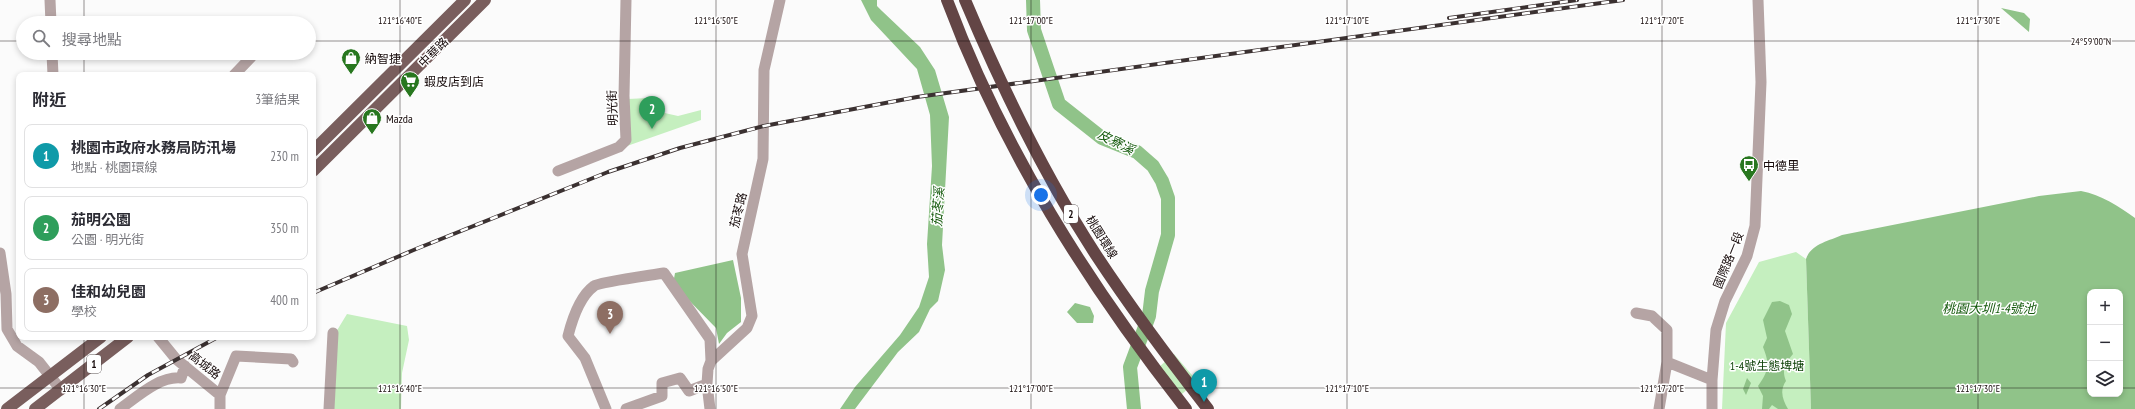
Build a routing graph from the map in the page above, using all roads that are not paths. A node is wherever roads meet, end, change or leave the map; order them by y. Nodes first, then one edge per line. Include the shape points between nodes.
1 (50, 0) edge
2 (465, 0) edge
3 (485, 0) edge
4 (626, 0) edge
5 (780, 0) edge
6 (948, 0) edge
7 (965, 0) edge
8 (1758, 0) edge
9 (51, 16) edge
10 (52, 60) edge
11 (248, 60) edge
12 (53, 72) edge
13 (237, 72) edge
14 (316, 148) edge
15 (316, 168) edge
16 (558, 171) dead end
17 (0, 253) edge
18 (1636, 313) dead end
19 (333, 333) dead end
20 (97, 340) edge
21 (124, 340) edge
22 (160, 340) edge
23 (711, 361) junction
24 (293, 362) dead end
25 (1667, 362) junction
26 (185, 366) junction
27 (49, 377) junction
28 (1712, 380) junction
29 (707, 384) junction
30 (60, 390) junction
31 (220, 395) junction
32 (7, 409) edge
33 (35, 409) edge
34 (120, 409) edge
35 (220, 409) edge
36 (329, 409) edge
37 (606, 409) edge
38 (626, 409) edge
39 (710, 409) edge
40 (1186, 409) edge
41 (1208, 409) edge
42 (1659, 409) edge
43 (1712, 409) edge

1 - 9 street
2 - 14 main road, 中華路
3 - 15 main road, 中華路
4 - 16 street, 明光街 via 626,140 619,147
5 - 23 street, 茄苳路 via 764,70 763,159 742,254 752,316 747,328
6 - 40 highway, 2, bridge via 964,45 993,111 1038,194 1117,316
7 - 41 highway, 桃園環線 / 2, bridge via 1010,103 1095,254 1130,306
8 - 28 street, 國際路一段 via 1762,82 1754,226 1747,256 1720,316
10 - 12 street
11 - 13 street
17 - 27 street via 6,294 7,329 17,346 39,362
18 - 25 street via 1652,316 1667,330
19 - 36 street
20 - 27 main road, 1
21 - 30 main road, 1
22 - 26 street, 高城路
23 - 29 street
23 - 37 street via 710,339 664,273 594,286 585,296 573,318 568,336 585,358
24 - 31 street, 高城路 via 282,357 236,356
25 - 28 street
25 - 42 street
26 - 31 street, 高城路
26 - 34 street via 181,378 171,377
27 - 30 street
27 - 32 main road, 1
28 - 43 street, 國際路一段
29 - 38 street via 689,391 680,378 662,383 662,396
29 - 39 street
30 - 33 main road, 1
31 - 35 street, 高城路

